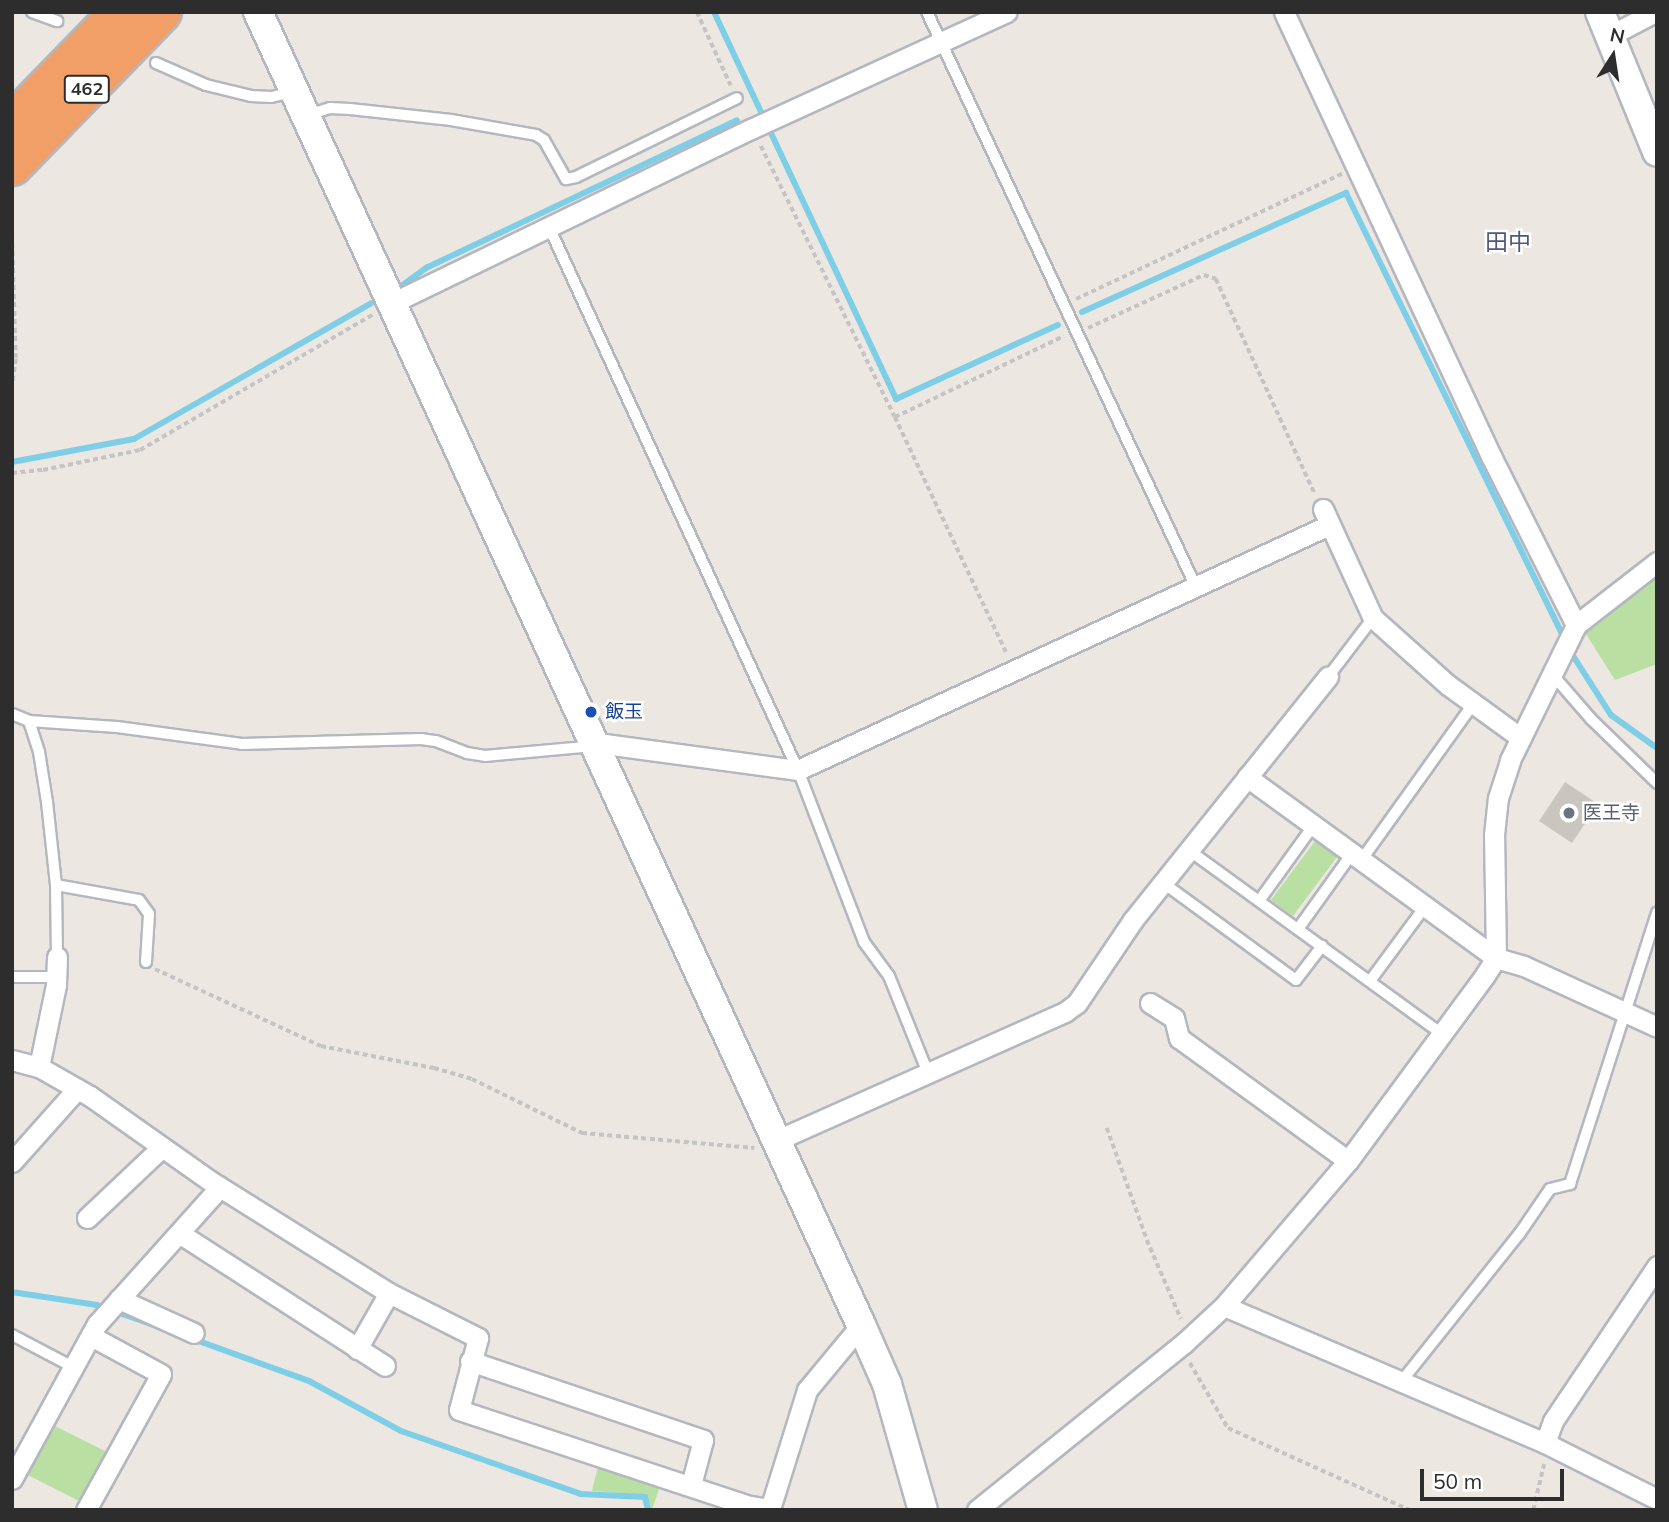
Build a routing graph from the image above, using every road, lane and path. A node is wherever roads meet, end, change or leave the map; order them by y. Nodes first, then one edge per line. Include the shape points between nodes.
1 (32, 12) edge
2 (118, 12) edge
3 (162, 12) edge
4 (258, 12) edge
5 (697, 12) edge
6 (927, 12) edge
7 (1007, 12) edge
8 (1284, 12) edge
9 (1655, 12) edge
10 (57, 21) dead end
11 (1606, 24) edge
12 (941, 42) junction
13 (156, 63) dead end
14 (737, 98) joint
15 (300, 104) junction
16 (12, 121) edge
17 (751, 129) junction
18 (1657, 152) edge
19 (12, 166) edge
20 (1356, 167) junction
21 (12, 226) edge
22 (549, 227) junction
23 (390, 304) junction
24 (1065, 304) junction
25 (1078, 333) junction
26 (12, 389) edge
27 (895, 417) junction
28 (12, 473) edge
29 (1326, 517) junction
30 (1657, 562) edge
31 (1195, 584) junction
32 (1373, 618) junction
33 (1576, 625) junction
34 (1015, 670) junction
35 (1552, 674) junction
36 (1328, 677) joint
37 (1473, 704) junction
38 (12, 714) edge
39 (29, 721) junction
40 (1521, 738) junction
41 (594, 746) junction
42 (798, 770) junction
43 (1248, 777) junction
44 (1657, 783) edge
45 (1313, 826) junction
46 (1191, 851) junction
47 (1355, 858) junction
48 (1163, 883) junction
49 (56, 885) junction
50 (1259, 901) junction
51 (1424, 908) junction
52 (1657, 913) edge
53 (1297, 929) junction
54 (1322, 947) junction
55 (57, 957) joint
56 (1496, 958) junction
57 (146, 962) joint
58 (12, 976) edge
59 (57, 977) junction
60 (1370, 981) junction
61 (1150, 1003) dead end
62 (1625, 1012) junction
63 (1657, 1027) edge
64 (1442, 1034) junction
65 (12, 1060) edge
66 (39, 1067) junction
67 (928, 1073) junction
68 (76, 1088) junction
69 (1107, 1128) dead end
70 (775, 1141) junction
71 (162, 1147) junction
72 (1348, 1161) junction
73 (12, 1162) edge
74 (220, 1187) junction
75 (87, 1218) dead end
76 (179, 1233) junction
77 (1657, 1266) edge
78 (389, 1293) junction
79 (1224, 1306) junction
80 (112, 1307) junction
81 (861, 1325) junction
82 (194, 1333) dead end
83 (12, 1335) edge
84 (90, 1336) junction
85 (1186, 1341) junction
86 (357, 1349) junction
87 (470, 1360) junction
88 (385, 1366) dead end
89 (73, 1367) junction
90 (1401, 1382) junction
91 (1548, 1444) junction
92 (12, 1479) edge
93 (691, 1485) junction
94 (1657, 1499) edge
95 (86, 1510) edge
96 (923, 1510) edge
97 (977, 1510) edge
98 (1409, 1510) edge
99 (1533, 1510) edge

1 - 10 lane
2 - 16 highway, 462
3 - 19 highway, 462
4 - 15 street
5 - 14 path
6 - 12 lane
7 - 12 street
8 - 20 street
9 - 11 street
11 - 18 street
12 - 17 street
12 - 24 lane
13 - 15 lane via 206,85
14 - 15 lane via 566,179 544,140 536,135 451,120
15 - 23 street
17 - 22 street
17 - 27 path
20 - 24 path
20 - 33 street via 1490,456
21 - 26 path via 16,359
22 - 23 street
22 - 42 lane
23 - 28 path via 140,450
23 - 41 street
24 - 25 lane
25 - 27 path
25 - 29 path via 1204,275 1216,279
25 - 31 lane
27 - 34 path
29 - 31 street
29 - 32 street
30 - 33 street
31 - 34 street
32 - 36 lane
32 - 37 street
33 - 35 street
34 - 42 street
35 - 40 street
35 - 44 lane
36 - 43 street
37 - 40 street
37 - 47 lane
38 - 39 lane
39 - 41 lane via 242,744 421,739 485,756
39 - 49 lane via 43,771
40 - 56 street via 1497,798
41 - 42 street
41 - 70 street
42 - 67 lane via 864,942 889,976
43 - 45 street
43 - 46 street
45 - 47 street
45 - 50 lane
46 - 48 street
46 - 50 lane
47 - 51 street
47 - 53 lane
48 - 54 lane via 1296,980
48 - 67 street via 1132,920 1077,1003
49 - 55 lane
49 - 57 lane via 139,900 149,914
50 - 53 lane
51 - 56 street
51 - 60 lane
52 - 62 lane
53 - 54 lane
54 - 60 lane
55 - 59 street
56 - 62 street via 1524,965
56 - 64 street
57 - 70 path via 173,979 321,1046 472,1079 582,1133 760,1148
58 - 59 lane
59 - 66 street
60 - 64 lane
61 - 72 street via 1174,1018 1179,1038
62 - 63 street
62 - 90 lane via 1570,1184 1550,1189
64 - 72 street
65 - 66 street
66 - 68 street
67 - 70 street
68 - 71 street
68 - 73 street
69 - 85 path via 1147,1240 1184,1325
70 - 81 street
71 - 74 street
71 - 75 street
72 - 79 street
74 - 76 street
74 - 78 street
76 - 80 street
76 - 86 street
77 - 91 street via 1553,1421
78 - 86 street
78 - 87 street via 478,1338
79 - 85 street
79 - 90 street
80 - 82 street
80 - 84 street
81 - 93 street via 807,1390 770,1509
81 - 96 street via 887,1384
83 - 89 lane
84 - 89 street
84 - 95 street via 161,1374
85 - 97 street
85 - 98 path via 1228,1427
86 - 88 street
87 - 93 street via 703,1440
87 - 93 street via 458,1410
89 - 92 street
90 - 91 street
91 - 94 street
91 - 99 path

